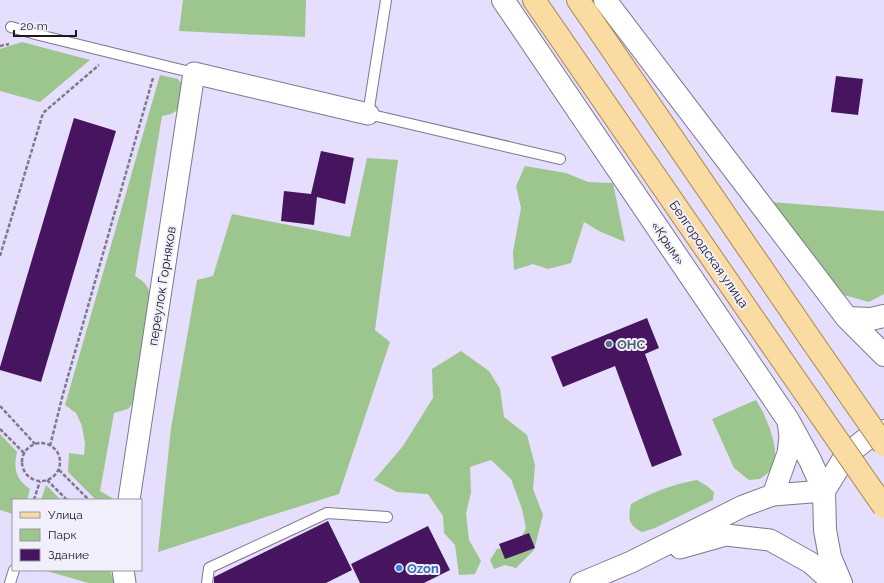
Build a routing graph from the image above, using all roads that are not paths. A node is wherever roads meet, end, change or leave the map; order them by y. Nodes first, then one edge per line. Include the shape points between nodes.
1 (386, 0) edge
2 (504, 0) edge
3 (534, 0) edge
4 (578, 0) edge
5 (605, 0) edge
6 (11, 27) dead end
7 (194, 73) junction
8 (368, 114) junction
9 (560, 159) dead end
10 (884, 316) edge
11 (847, 318) junction
12 (884, 355) edge
13 (788, 420) junction
14 (884, 431) edge
15 (884, 445) edge
16 (824, 491) junction
17 (773, 495) junction
18 (130, 499) edge
19 (884, 507) edge
20 (387, 517) dead end
21 (631, 562) junction
22 (14, 571) edge
23 (123, 571) edge
24 (10, 583) edge
25 (125, 583) edge
26 (207, 583) edge
27 (581, 583) edge
28 (833, 583) edge
29 (841, 583) edge

1 - 8 lane
2 - 13 main road, «Крым»
3 - 19 main road, Белгородская улица, bridge
4 - 15 main road, bridge
5 - 11 main road
6 - 7 lane
7 - 8 street
7 - 18 street, переулок Горняков
8 - 9 lane
10 - 11 main road via 871,319
11 - 12 main road
13 - 16 main road, «Крым»
13 - 17 street via 788,453
14 - 16 main road via 874,433 846,455
16 - 17 street
16 - 29 main road via 825,530 830,557
17 - 21 street via 743,506
20 - 26 lane via 326,513 209,568
21 - 27 street
21 - 28 street via 726,535 770,540 811,563
22 - 24 lane
23 - 25 street

